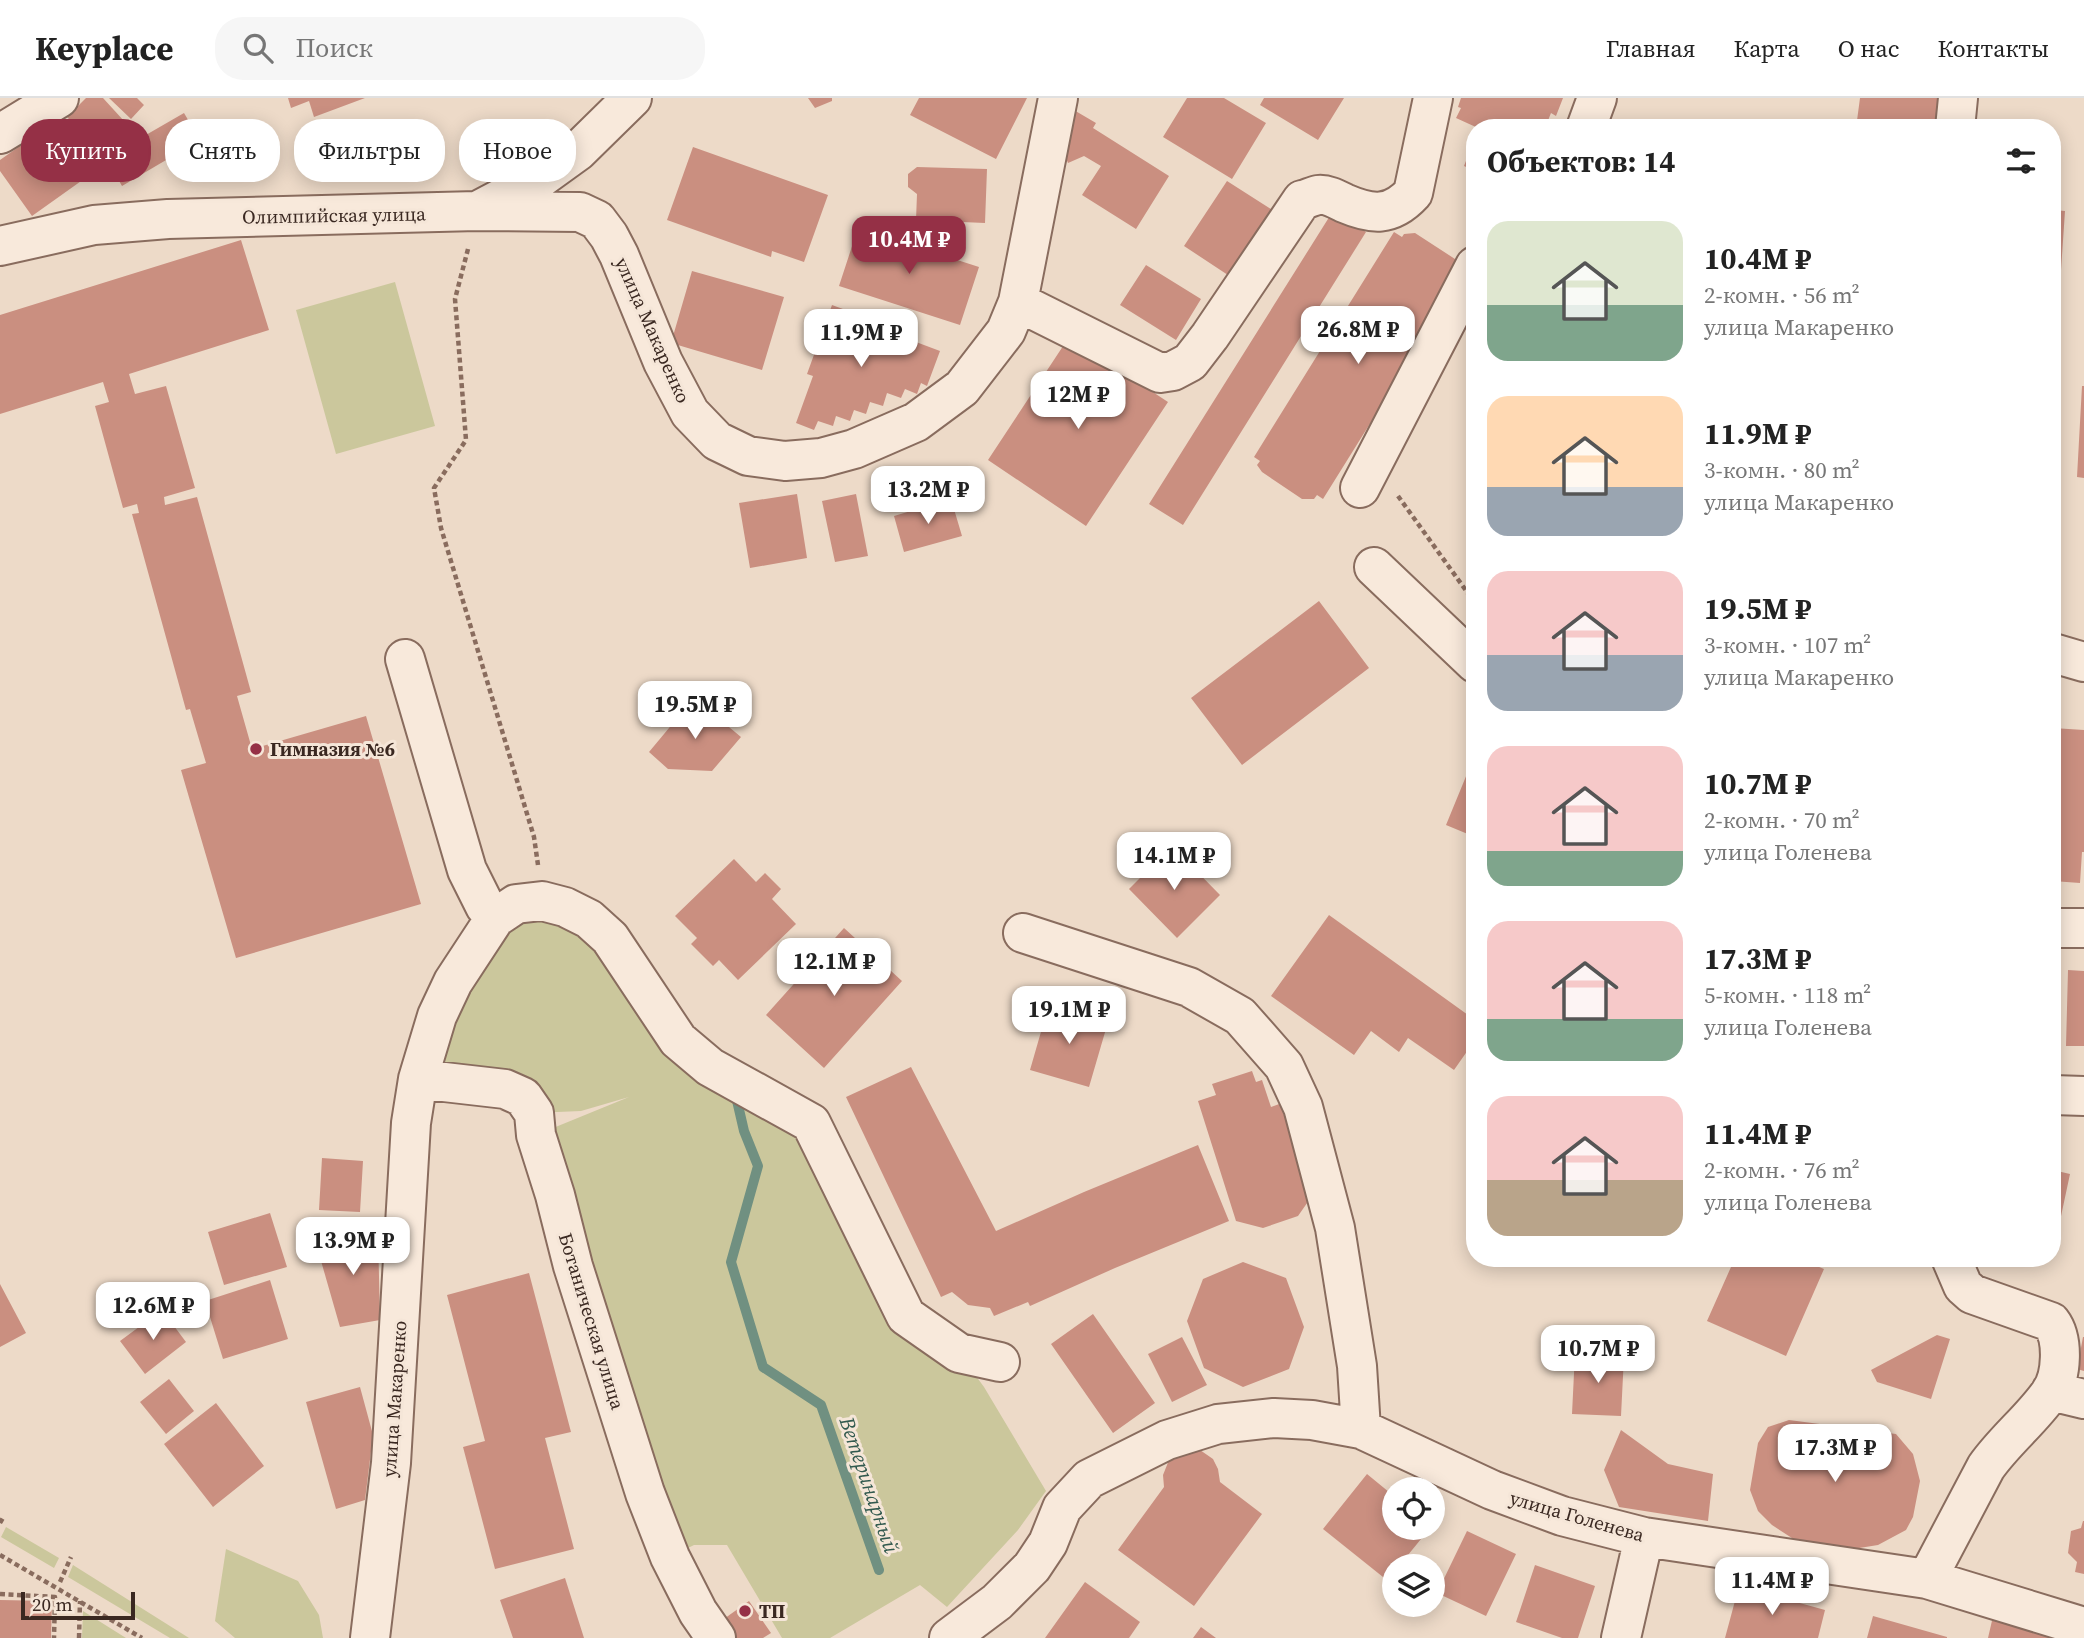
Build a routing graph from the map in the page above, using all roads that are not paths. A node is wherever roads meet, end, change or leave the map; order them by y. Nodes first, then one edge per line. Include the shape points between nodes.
1 (59, 98) edge
2 (632, 98) edge
3 (1058, 98) edge
4 (1433, 98) edge
5 (1597, 98) edge
6 (1958, 98) edge
7 (1589, 119) edge
8 (1956, 119) edge
9 (0, 134) edge
10 (477, 211) junction
11 (0, 246) edge
12 (1466, 283) edge
13 (1018, 302) junction
14 (1367, 475) road end
15 (1374, 567) dead end
16 (1466, 654) edge
17 (2061, 655) edge
18 (405, 659) dead end
19 (2084, 662) edge
20 (495, 918) junction
21 (2061, 928) edge
22 (2084, 928) edge
23 (1023, 933) dead end
24 (418, 1079) junction
25 (2061, 1096) edge
26 (2084, 1096) edge
27 (1955, 1267) edge
28 (1000, 1362) dead end
29 (2068, 1395) edge
30 (1361, 1429) junction
31 (1644, 1537) junction
32 (1927, 1578) junction
33 (2084, 1627) edge
34 (370, 1638) edge
35 (716, 1638) edge
36 (948, 1638) edge
37 (1621, 1638) edge

1 - 9 street
2 - 10 street, Олимпийская улица via 578,151 542,177
3 - 13 street, улица Макаренко
4 - 13 street via 1413,193 1404,203 1376,213 1331,197 1302,200 1210,336 1189,362 1173,371 1160,373
5 - 7 street
6 - 8 street
10 - 11 street, Олимпийская улица via 168,219 94,225
10 - 13 street, улица Макаренко via 580,212 597,220 619,255 663,362 690,413 717,441 748,456 785,461 821,458 916,422 962,388 1006,331
12 - 14 street
15 - 16 street
17 - 19 street
18 - 20 street via 467,870
20 - 24 street, улица Макаренко via 453,982 437,1016
20 - 28 street via 516,904 553,904 589,919 610,938 678,1040 710,1067 811,1122 906,1315 959,1353
21 - 22 street
23 - 30 street via 1189,988 1240,1016 1284,1066 1303,1107 1335,1228 1357,1366
24 - 34 street, улица Макаренко via 411,1123 391,1464
24 - 35 street, Ботаническая улица via 505,1089 523,1097 534,1113 573,1266 645,1493 670,1557
25 - 26 street
27 - 29 street via 1972,1294 2051,1322 2059,1332
29 - 32 street via 1996,1452
30 - 31 street, улица Голенева via 1492,1490 1562,1516
30 - 36 street, улица Голенева via 1274,1418 1218,1424 1167,1440 1114,1465 1088,1479 1062,1508 1032,1567 997,1602
31 - 32 street, улица Голенева
31 - 37 street
32 - 33 street, улица Голенева

